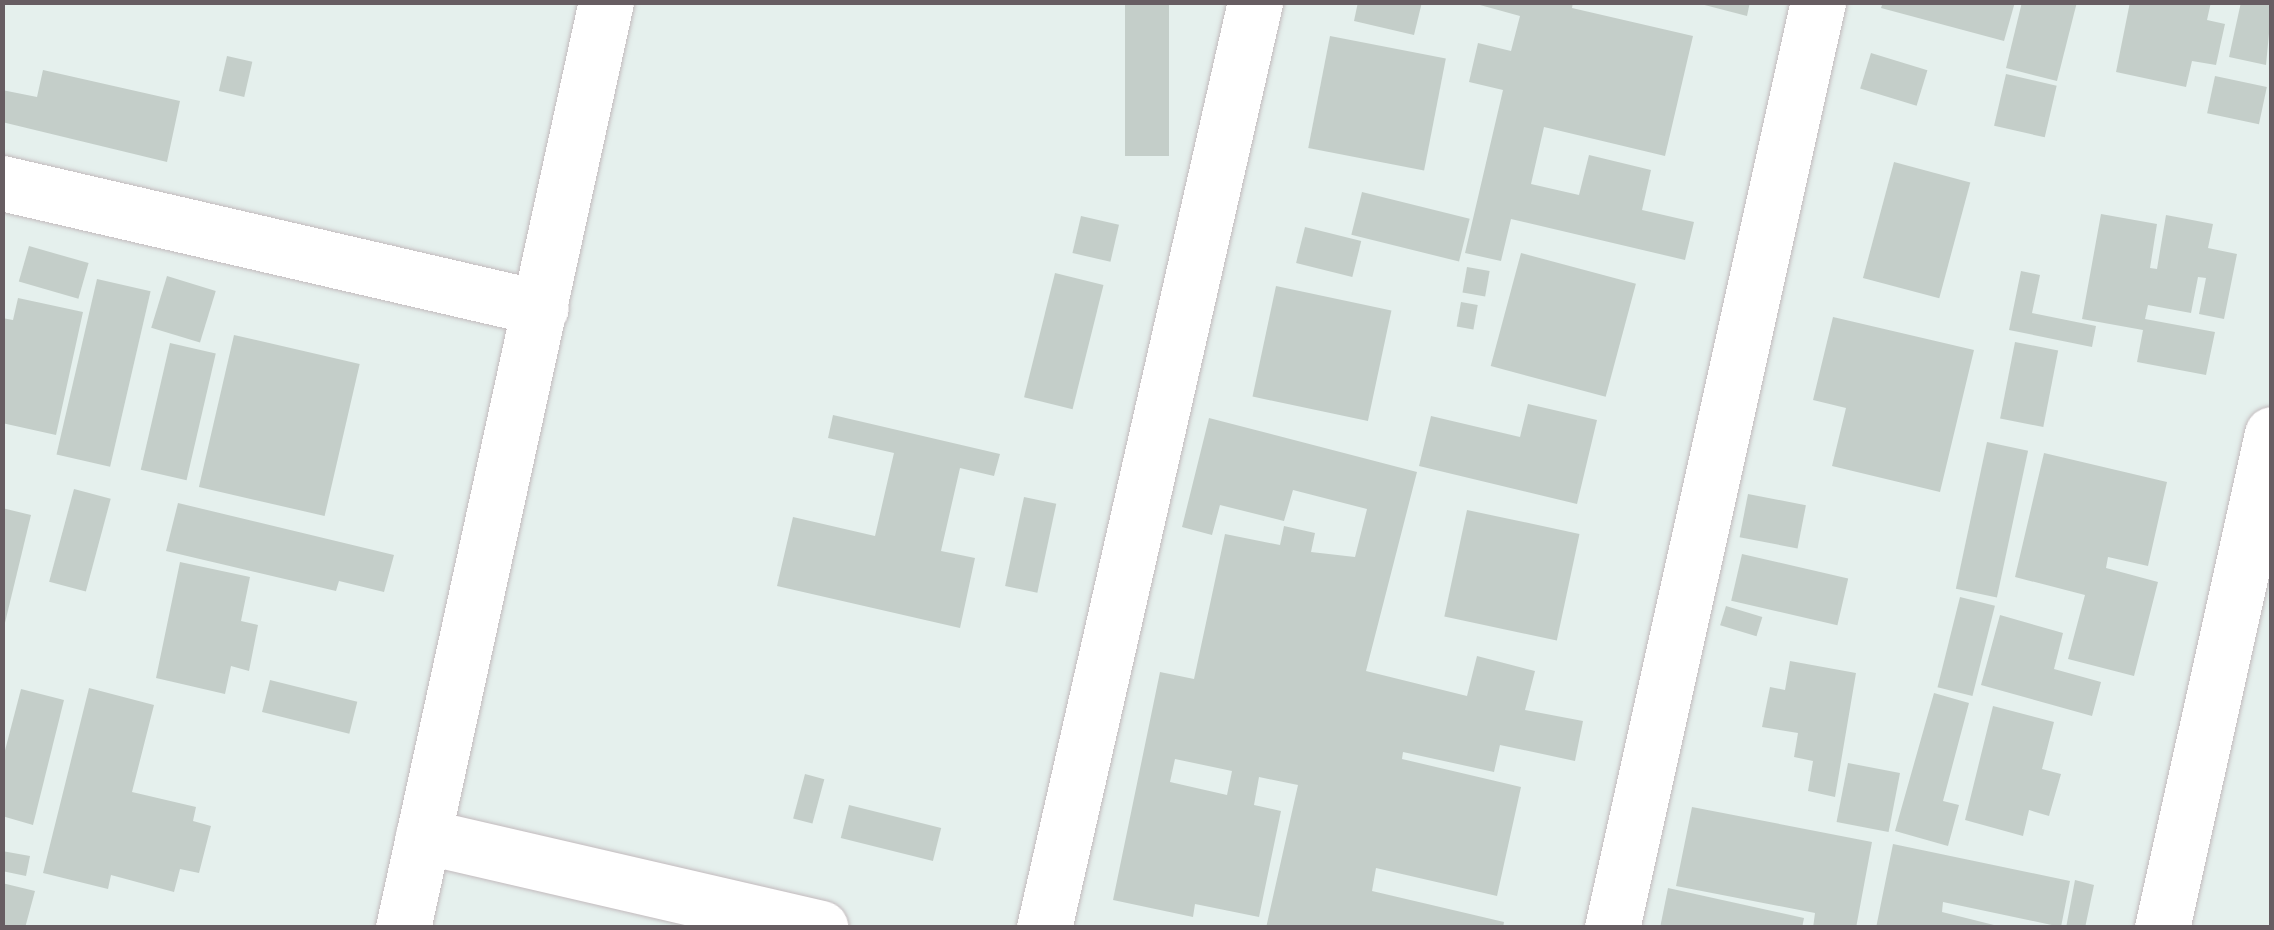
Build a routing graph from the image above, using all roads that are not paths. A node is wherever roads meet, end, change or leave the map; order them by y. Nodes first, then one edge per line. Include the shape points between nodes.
1 (606, 2) edge
2 (1255, 2) edge
3 (1818, 2) edge
4 (2, 184) edge
5 (541, 308) junction
6 (2272, 434) edge
7 (423, 836) junction
8 (403, 928) edge
9 (821, 928) edge
10 (1044, 928) edge
11 (1612, 928) edge
12 (2162, 928) edge

1 - 5 street
2 - 10 street
3 - 11 street
4 - 5 street
5 - 7 street
6 - 12 street
7 - 8 street
7 - 9 street

